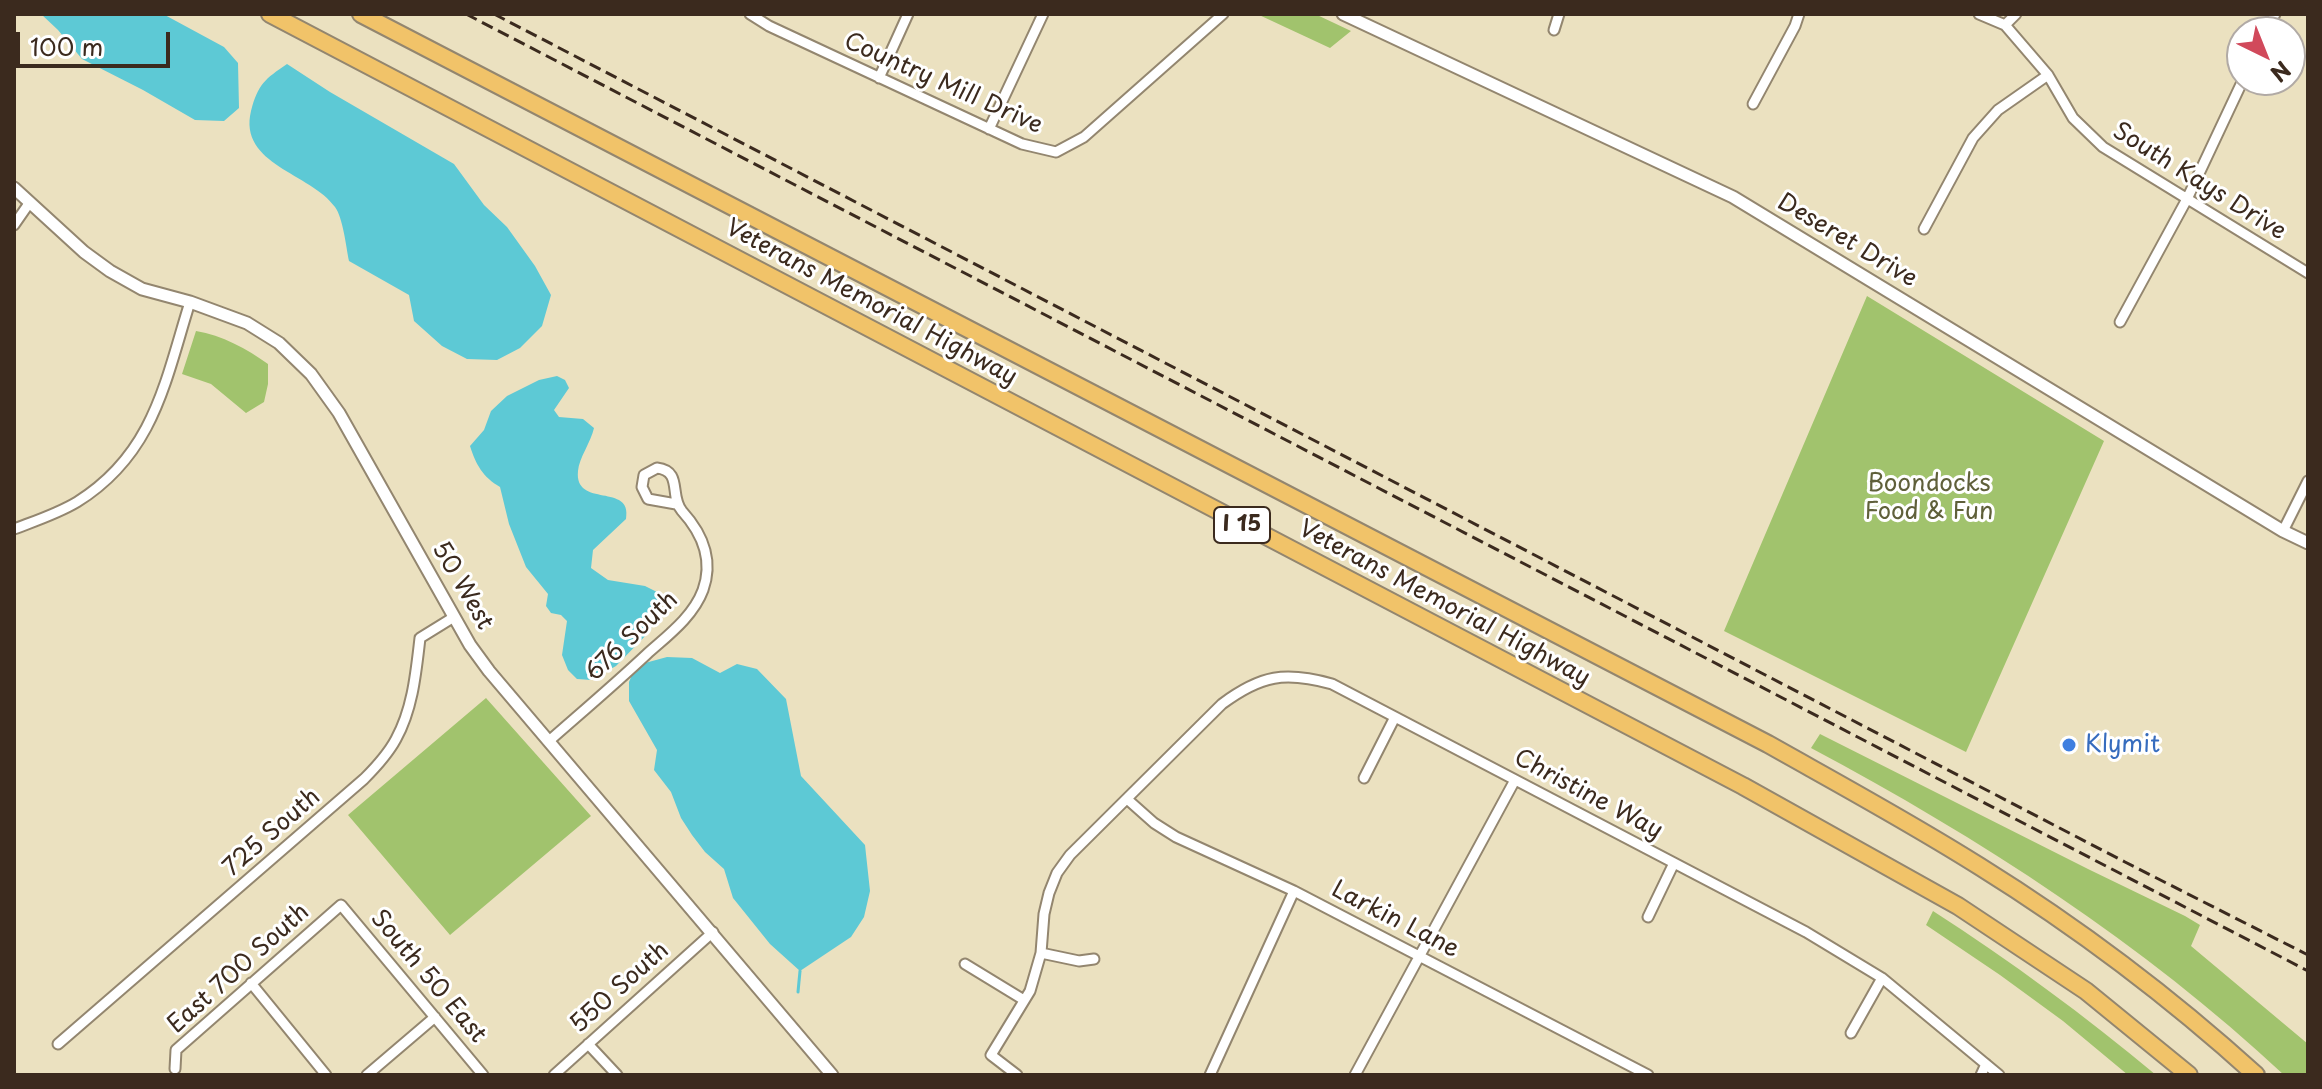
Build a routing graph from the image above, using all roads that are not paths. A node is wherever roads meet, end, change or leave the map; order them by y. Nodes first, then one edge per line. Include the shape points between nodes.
1 (270, 14) edge
2 (361, 14) edge
3 (750, 14) edge
4 (774, 14) edge
5 (908, 14) edge
6 (1043, 14) edge
7 (1223, 14) edge
8 (1343, 14) edge
9 (1559, 14) edge
10 (1799, 14) edge
11 (1979, 14) edge
12 (2016, 14) edge
13 (2005, 25) junction
14 (769, 26) junction
15 (1554, 30) dead end
16 (2048, 75) junction
17 (879, 78) junction
18 (2235, 96) edge
19 (1753, 104) dead end
20 (989, 129) junction
21 (14, 188) edge
22 (2187, 199) junction
23 (30, 202) junction
24 (14, 225) edge
25 (1924, 229) dead end
26 (2308, 273) edge
27 (190, 302) junction
28 (2120, 322) dead end
29 (2308, 481) edge
30 (676, 504) junction
31 (14, 529) edge
32 (2283, 531) junction
33 (2308, 543) edge
34 (454, 617) junction
35 (1395, 717) junction
36 (549, 741) junction
37 (1364, 778) dead end
38 (1515, 780) junction
39 (1127, 799) junction
40 (1674, 863) junction
41 (1294, 891) junction
42 (341, 905) joint
43 (1648, 917) dead end
44 (713, 932) junction
45 (1041, 953) junction
46 (1420, 955) junction
47 (1094, 959) dead end
48 (965, 964) dead end
49 (1882, 978) junction
50 (251, 983) junction
51 (1024, 1000) junction
52 (435, 1017) junction
53 (1851, 1033) dead end
54 (58, 1044) dead end
55 (588, 1044) junction
56 (1986, 1064) junction
57 (175, 1069) dead end
58 (326, 1075) edge
59 (367, 1075) edge
60 (483, 1075) edge
61 (554, 1075) edge
62 (617, 1075) edge
63 (832, 1075) edge
64 (1017, 1075) edge
65 (1210, 1075) edge
66 (1355, 1075) edge
67 (1648, 1075) edge
68 (1981, 1075) edge
69 (1999, 1075) edge
70 (2189, 1075) edge
71 (2256, 1075) edge

1 - 70 highway, Veterans Memorial Highway / I 15 via 1770,801 1958,906 2086,991
2 - 71 highway, Veterans Memorial Highway / I 15 via 1768,744 1980,866 2108,952
3 - 14 street, Country Mill Drive
4 - 14 street
5 - 17 street
6 - 20 street
7 - 20 street, Country Mill Drive via 1084,137 1056,152
8 - 32 street, Deseret Drive via 1733,197
9 - 15 street
10 - 19 street
11 - 13 street, South Kays Drive
12 - 13 street
13 - 16 street, South Kays Drive
14 - 17 street, Country Mill Drive
16 - 22 street, South Kays Drive via 2073,118 2103,147
16 - 25 street via 1998,110 1973,138
17 - 20 street, Country Mill Drive
18 - 22 street
21 - 23 street, 50 West
22 - 26 street, South Kays Drive
22 - 28 street
23 - 24 street
23 - 27 street, 50 West via 110,271 142,289
27 - 31 street via 158,407 126,460 75,503
27 - 34 street, 50 West via 247,323 279,343 311,374 339,413
29 - 32 street
30 - 30 street, 676 South via 670,472 657,468 644,475 648,499
30 - 36 street, 676 South via 703,541 703,592 689,614
32 - 33 street, Deseret Drive
34 - 36 street, 50 West via 489,671
34 - 54 street, 725 South via 420,638 405,719 396,740 364,779
35 - 37 street
35 - 38 street, Christine Way
35 - 39 street, Christine Way via 1332,684 1299,677 1266,679 1222,704
36 - 44 street, 50 West
38 - 40 street, Christine Way
38 - 46 street
39 - 41 street, Larkin Lane via 1176,837
39 - 45 street, Christine Way via 1057,873 1044,914
40 - 43 street
40 - 49 street, Christine Way
41 - 46 street, Larkin Lane
41 - 65 street
42 - 50 street, East 700 South
42 - 52 street, South 50 East
44 - 55 street, 550 South
44 - 63 street, 50 West
45 - 47 street
45 - 51 street, Christine Way
46 - 66 street
46 - 67 street, Larkin Lane
48 - 51 street
49 - 53 street
49 - 56 street, Christine Way
50 - 57 street, East 700 South via 176,1050
50 - 58 street
51 - 64 street, Christine Way via 991,1055
52 - 59 street
52 - 60 street, South 50 East
55 - 61 street, 550 South
55 - 62 street
56 - 68 street
56 - 69 street, Christine Way

